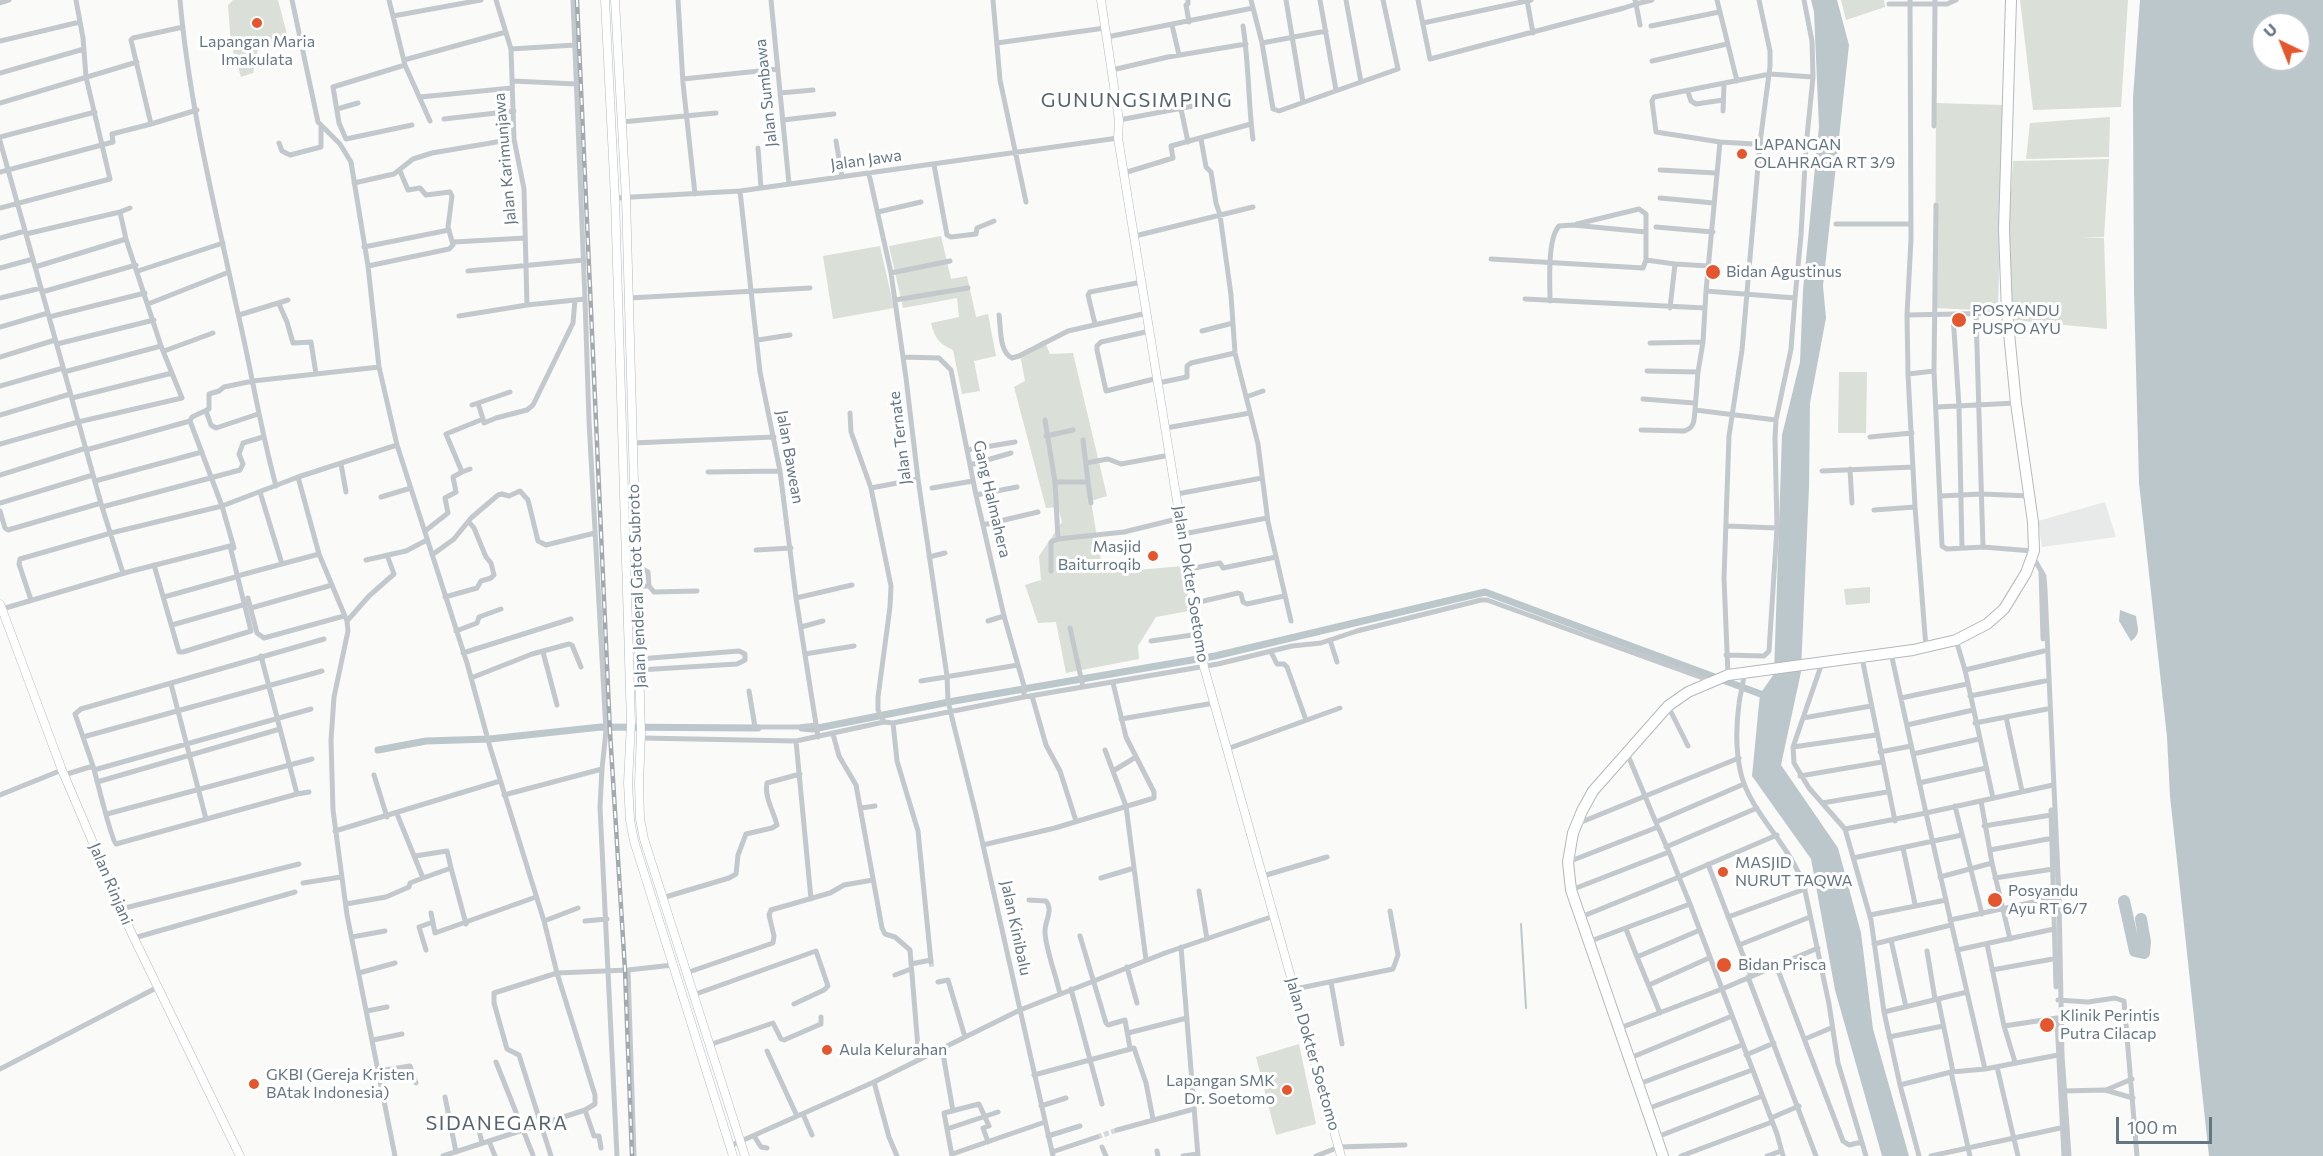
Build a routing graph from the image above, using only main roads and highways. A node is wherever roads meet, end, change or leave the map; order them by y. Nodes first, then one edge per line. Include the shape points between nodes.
1 (605, 0) edge
2 (615, 0) edge
3 (1101, 0) edge
4 (2011, 0) edge
5 (623, 464) junction
6 (633, 464) junction
7 (2, 612) edge
8 (240, 1156) edge
9 (733, 1156) edge
10 (745, 1156) edge
11 (1341, 1156) edge
12 (1663, 1156) edge

1 - 5 main road, Jalan Jenderal Gatot Subroto
2 - 6 main road, Jalan Jenderal Gatot Subroto via 626,198
3 - 11 main road, Jalan Dokter Soetomo via 1119,120 1118,138 1203,663
4 - 12 highway via 2004,230 2007,313 2033,522 2033,554 2019,587 2004,609 1972,634 1926,648 1743,672 1688,692 1668,706 1593,791 1573,833 1568,862 1571,890
5 - 6 main road
5 - 9 main road, Jalan Jenderal Gatot Subroto via 630,820
6 - 10 main road, Jalan Jenderal Gatot Subroto via 640,819
7 - 8 main road, Jalan Rinjani via 121,909

